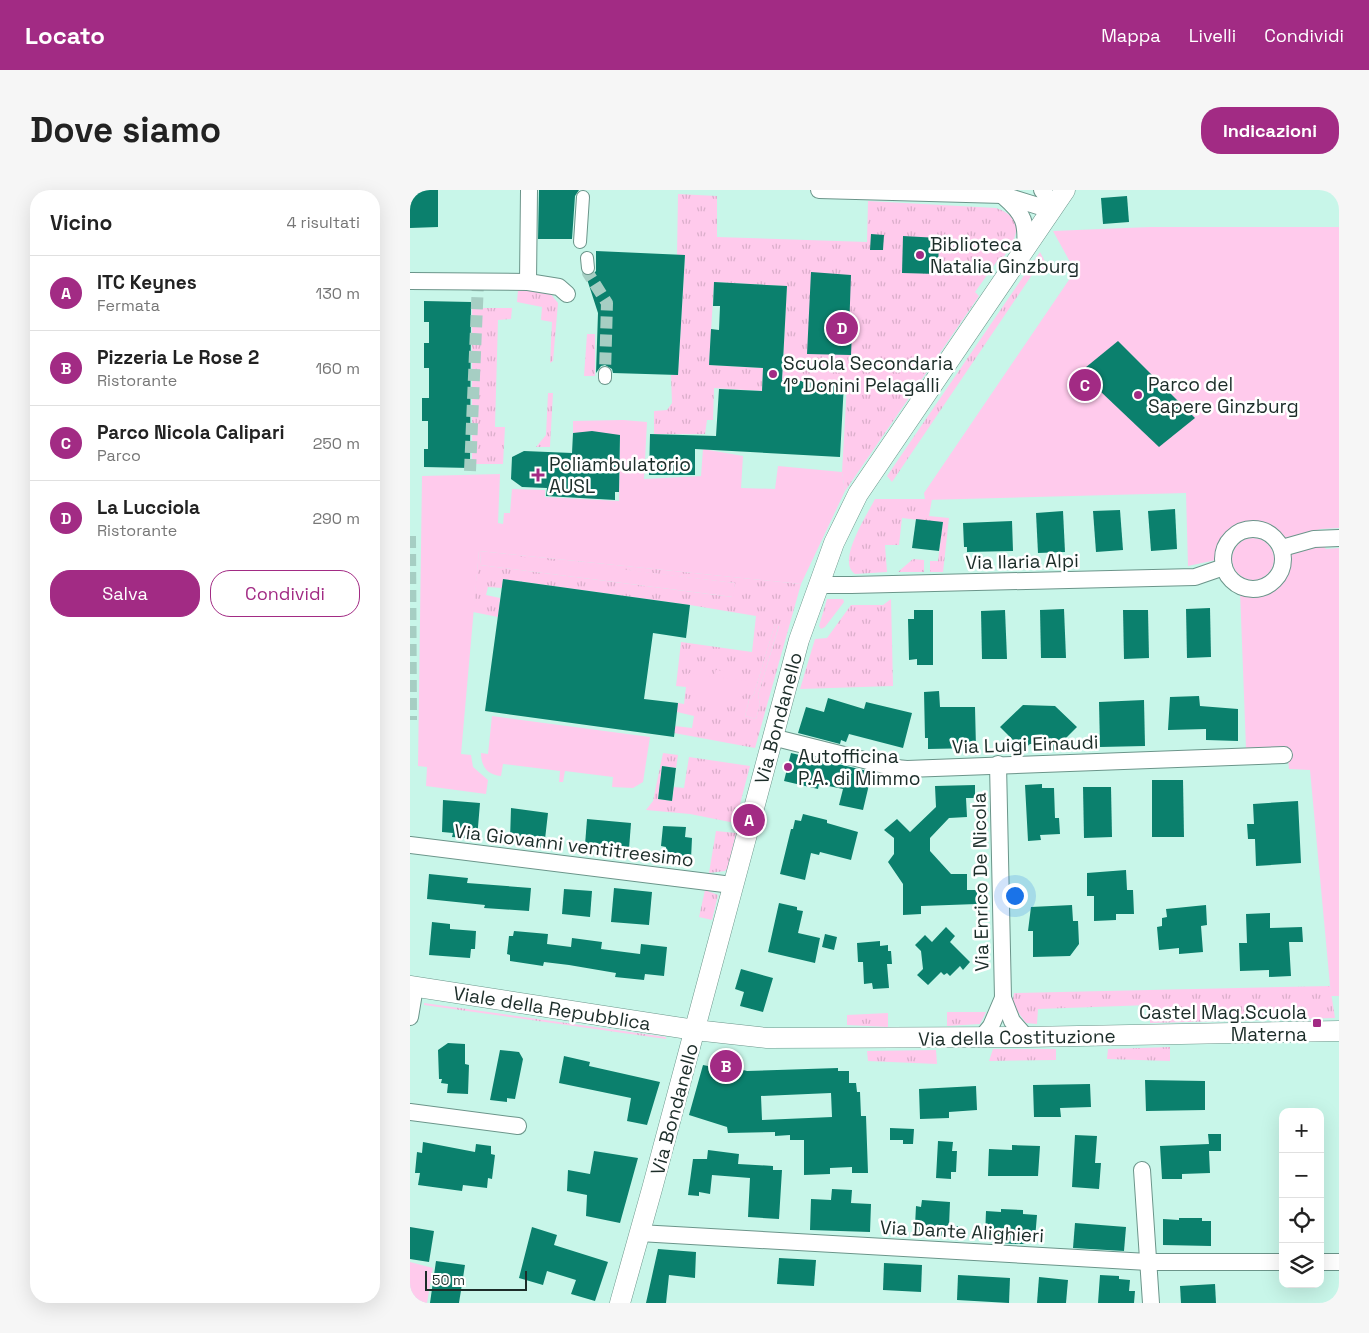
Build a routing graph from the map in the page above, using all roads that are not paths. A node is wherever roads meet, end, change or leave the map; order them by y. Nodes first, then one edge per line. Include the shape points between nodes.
1 (529, 190) edge
2 (819, 190) edge
3 (922, 191) edge
4 (1054, 195) edge
5 (1003, 196) junction
6 (583, 197) dead end
7 (580, 242) dead end
8 (1025, 249) junction
9 (410, 281) edge
10 (528, 282) junction
11 (567, 294) dead end
12 (1339, 538) edge
13 (1282, 548) junction
14 (1224, 567) junction
15 (820, 581) junction
16 (772, 737) junction
17 (1284, 755) dead end
18 (998, 764) junction
19 (410, 845) edge
20 (732, 885) junction
21 (413, 986) edge
22 (1003, 998) junction
23 (410, 1017) edge
24 (695, 1030) junction
25 (1339, 1031) edge
26 (982, 1037) junction
27 (1026, 1037) junction
28 (410, 1112) edge
29 (518, 1126) dead end
30 (1142, 1170) dead end
31 (639, 1233) junction
32 (1148, 1262) junction
33 (1279, 1262) edge
34 (1324, 1262) edge
35 (1339, 1262) edge
36 (620, 1303) edge
37 (1151, 1303) edge

1 - 10 street
2 - 3 street
3 - 5 street
4 - 5 street via 1038,206
4 - 8 street, Via Bondanello
5 - 8 street via 1024,218
6 - 7 street
8 - 15 street, Via Bondanello via 858,494
9 - 10 street
10 - 11 street via 559,287
12 - 13 street via 1314,539
13 - 14 street via 1277,540 1261,529 1242,530 1226,545
13 - 14 street via 1284,557 1279,576 1265,588 1240,587 1227,575
14 - 15 street, Via Ilaria Alpi via 1195,577 851,585 828,585
15 - 16 street, Via Bondanello via 799,640
16 - 18 street, Via Luigi Einaudi via 896,768
16 - 20 street, Via Bondanello
17 - 18 street, Via Luigi Einaudi
18 - 22 street, Via Enrico De Nicola
19 - 20 street, Via Giovanni ventitreesimo
20 - 24 street, Via Bondanello
21 - 23 street
21 - 24 street, Viale della Repubblica
22 - 26 street, Via Enrico De Nicola via 991,1026
22 - 27 street, Via Enrico De Nicola via 1012,1021
24 - 26 street, Via della Costituzione via 767,1038
24 - 31 street, Via Bondanello
25 - 27 street, Via della Costituzione
26 - 27 street, Via della Costituzione
28 - 29 street
30 - 32 street
31 - 32 street, Via Dante Alighieri
31 - 36 street, Via Bondanello
32 - 33 street, Via Dante Alighieri
32 - 37 street
34 - 35 street

